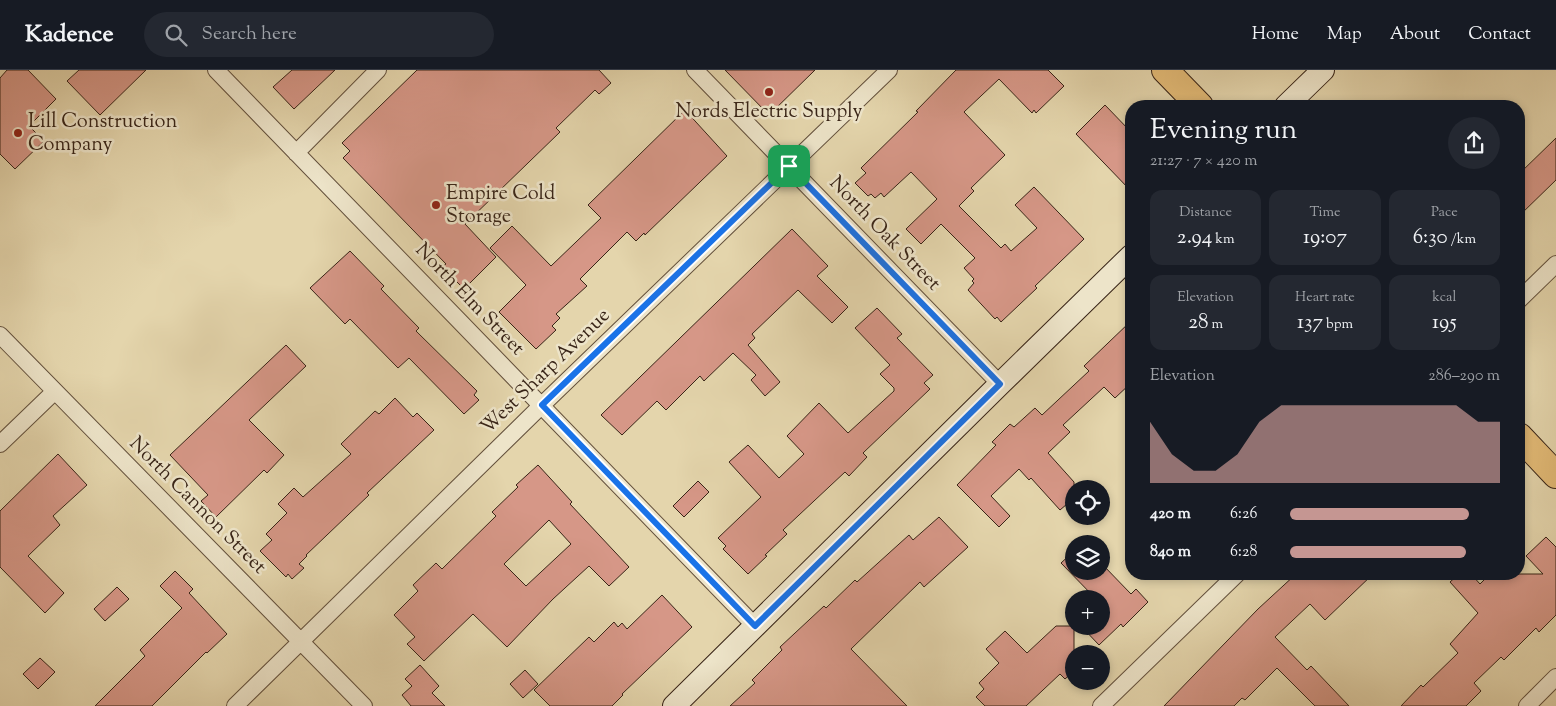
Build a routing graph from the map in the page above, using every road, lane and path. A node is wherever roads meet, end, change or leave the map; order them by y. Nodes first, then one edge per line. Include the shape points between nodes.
1 (216, 70) edge
2 (378, 70) edge
3 (695, 70) edge
4 (889, 70) edge
5 (1165, 70) edge
6 (1323, 70) edge
7 (1194, 100) edge
8 (1292, 100) edge
9 (296, 153) junction
10 (789, 166) junction
11 (1125, 262) edge
12 (1556, 264) edge
13 (1525, 294) edge
14 (0, 335) edge
15 (1000, 384) junction
16 (54, 392) junction
17 (542, 405) junction
18 (1525, 442) edge
19 (0, 444) edge
20 (1556, 475) edge
21 (1231, 580) edge
22 (755, 626) junction
23 (301, 642) junction
24 (1556, 677) edge
25 (678, 705) edge
26 (235, 706) edge
27 (364, 706) edge
28 (1101, 706) edge
29 (1527, 706) edge

1 - 9 street, North Elm Street
2 - 9 street
3 - 10 street, North Oak Street
4 - 10 street, West Sharp Avenue
5 - 7 main road
6 - 8 main road
9 - 17 street, North Elm Street
10 - 15 street, North Oak Street
10 - 17 street, West Sharp Avenue
11 - 15 main road
12 - 13 street
14 - 16 street, North Cannon Street
15 - 22 main road
16 - 19 street
16 - 23 street, North Cannon Street
17 - 22 street, North Elm Street
17 - 23 street, West Sharp Avenue
18 - 20 main road
21 - 28 street
22 - 25 main road
23 - 26 street, West Sharp Avenue
23 - 27 street, North Cannon Street
24 - 29 street

